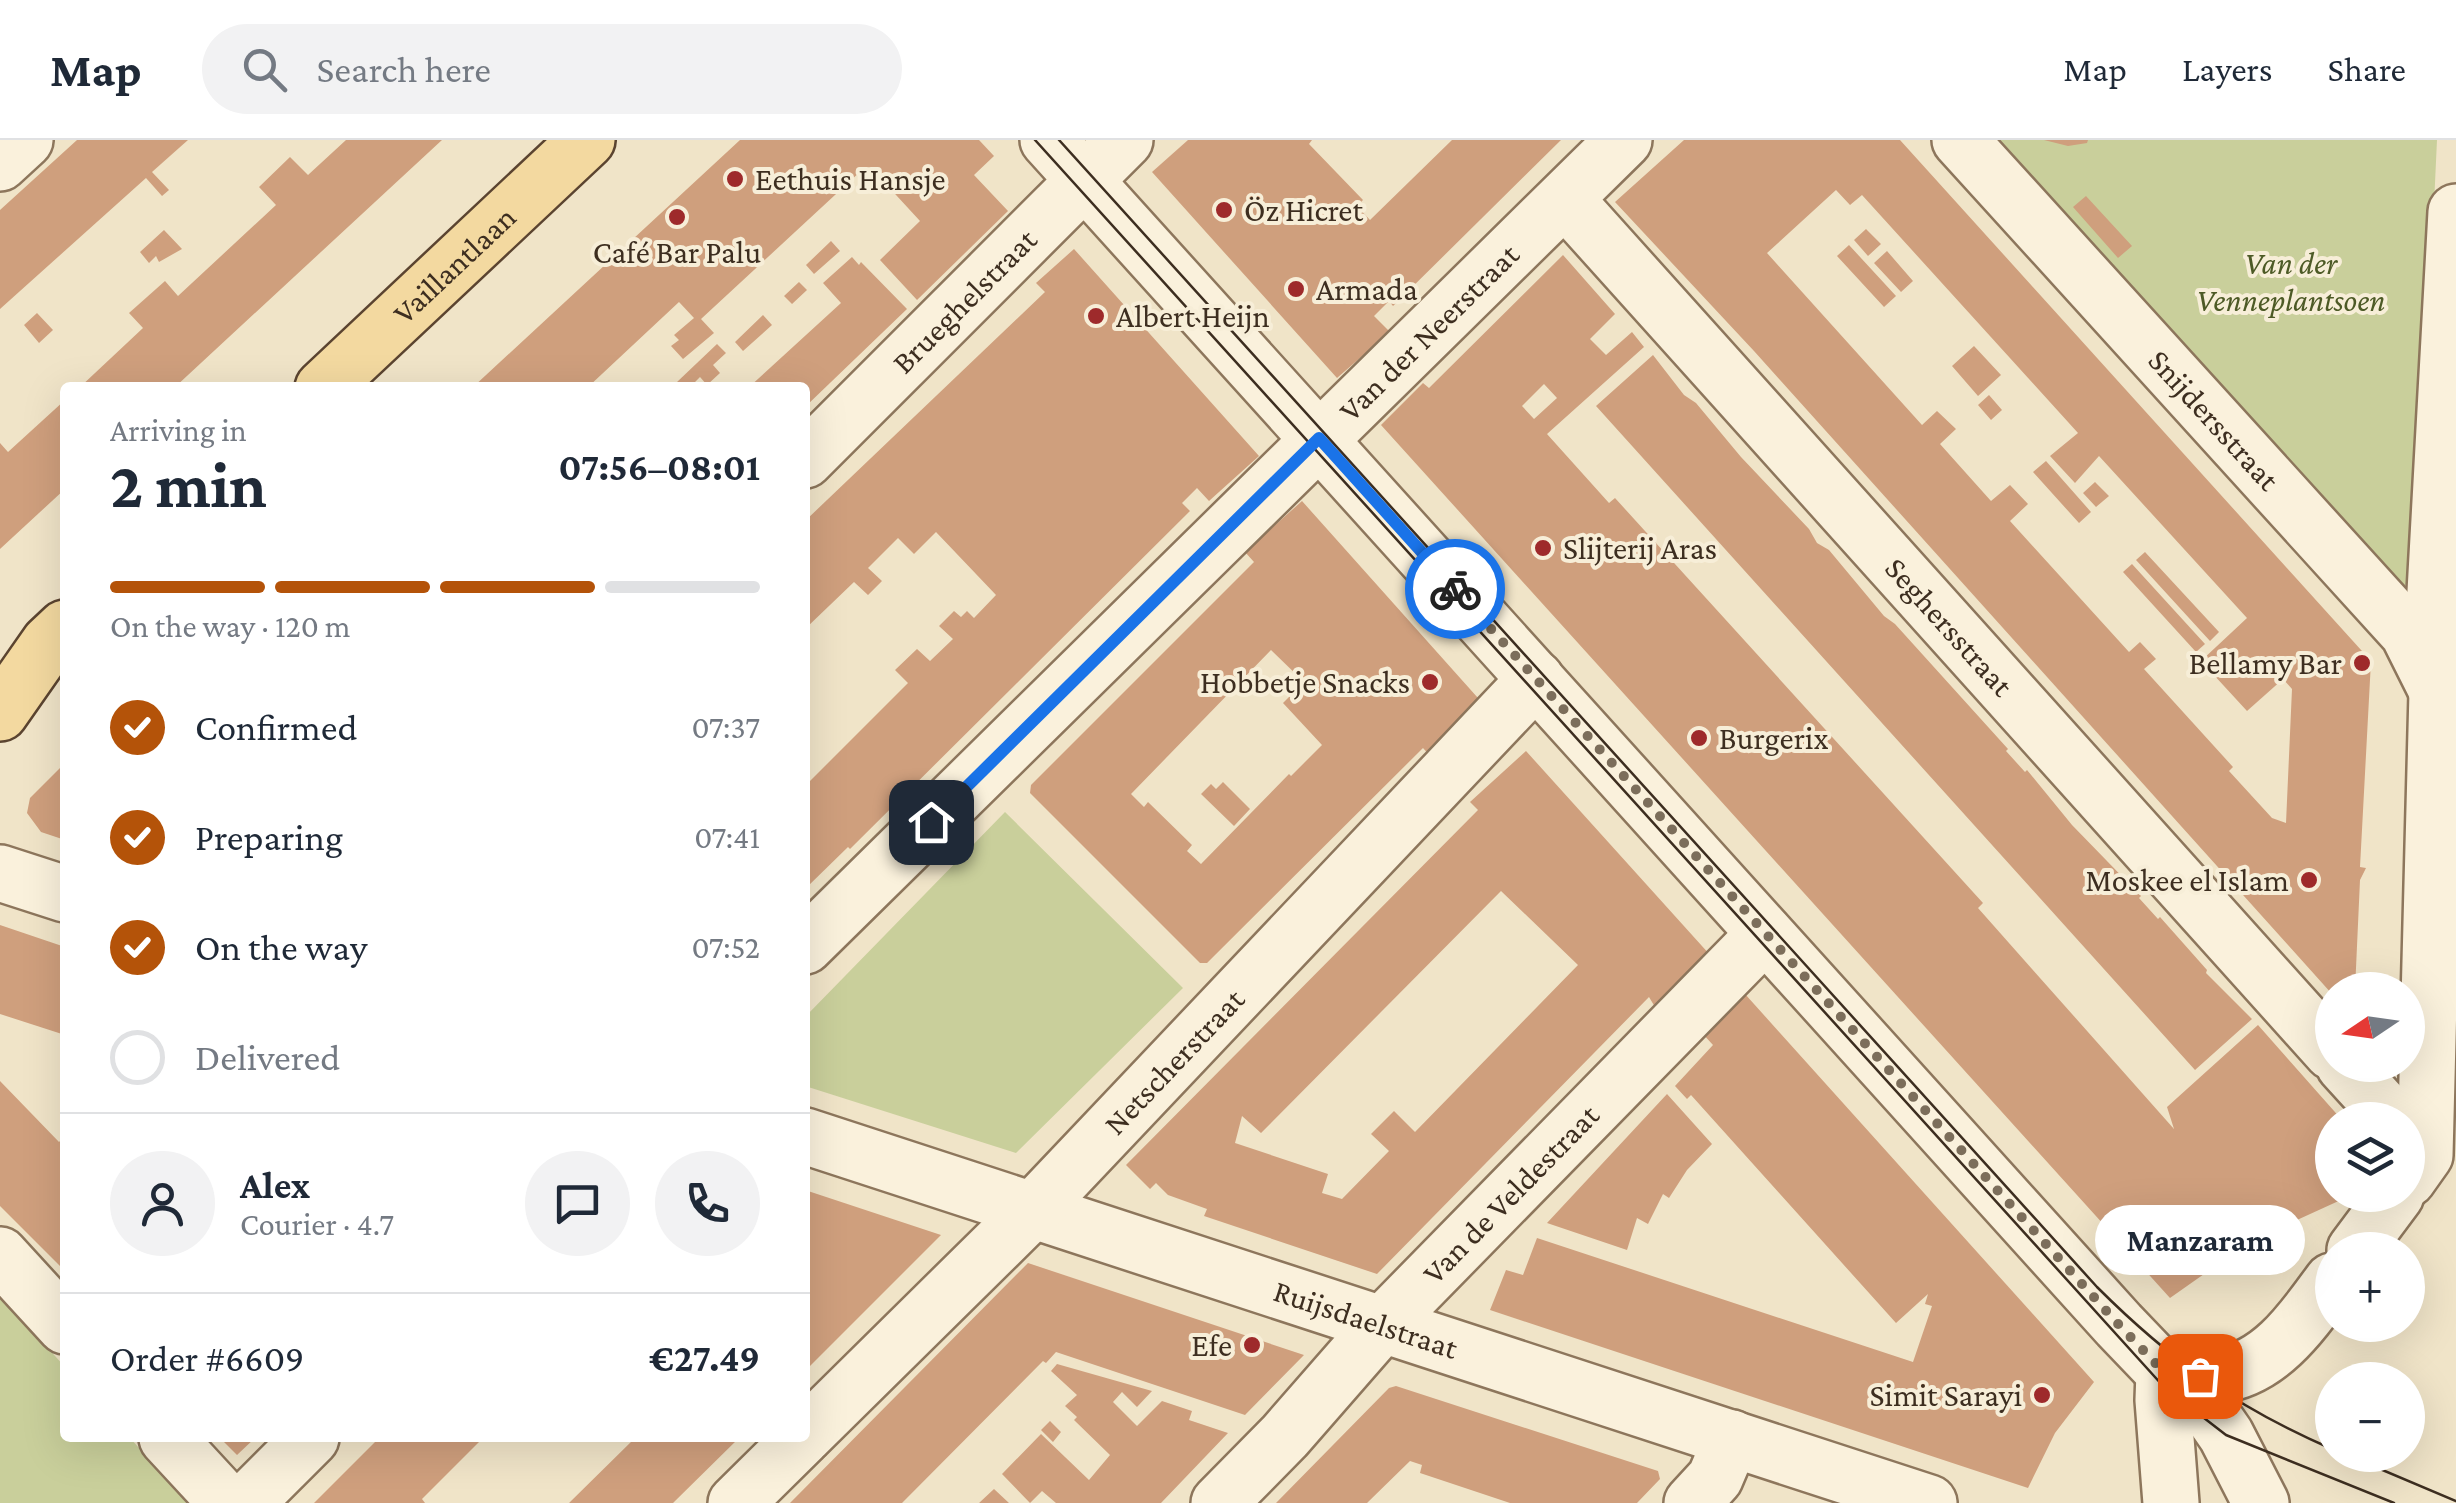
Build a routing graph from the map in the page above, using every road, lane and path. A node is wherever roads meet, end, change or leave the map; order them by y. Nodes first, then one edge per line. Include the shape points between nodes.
1 (25, 140) edge
2 (587, 140) edge
3 (1125, 140) edge
4 (1624, 140) edge
5 (1960, 140) edge
6 (1066, 160) edge
7 (0, 163) edge
8 (1565, 199) junction
9 (2456, 212) edge
10 (2455, 250) edge
11 (329, 382) edge
12 (1319, 438) junction
13 (810, 454) edge
14 (57, 636) edge
15 (0, 669) edge
16 (1536, 679) junction
17 (2446, 698) edge
18 (0, 713) edge
19 (0, 873) edge
20 (60, 892) edge
21 (1765, 934) junction
22 (810, 941) edge
23 (2315, 1033) edge
24 (2411, 1102) edge
25 (810, 1138) edge
26 (1032, 1210) junction
27 (0, 1255) edge
28 (2315, 1304) edge
29 (60, 1321) edge
30 (1381, 1326) junction
31 (2164, 1372) junction
32 (810, 1430) edge
33 (1732, 1438) junction
34 (171, 1442) edge
35 (307, 1442) edge
36 (798, 1442) edge
37 (227, 1503) edge
38 (246, 1503) edge
39 (736, 1503) edge
40 (1219, 1503) edge
41 (1692, 1503) edge
42 (1929, 1503) edge
43 (2170, 1503) edge
44 (2261, 1503) edge

1 - 7 street
2 - 11 main road, Vaillantlaan
3 - 6 street, Brueghelstraat
4 - 8 street, Van der Neerstraat
5 - 17 street, Snijdersstraat via 2408,633
6 - 12 street
6 - 13 street, Brueghelstraat
8 - 12 street, Van der Neerstraat
8 - 23 street, Seghersstraat
9 - 10 street
10 - 17 street via 2436,592
12 - 16 street
12 - 22 street, Van der Neerstraat
14 - 15 main road
14 - 18 main road
16 - 21 street
16 - 26 street, Netscherstraat
17 - 24 street
19 - 20 street
21 - 30 street, Van de Veldestraat
21 - 31 street
25 - 26 street, Ruijsdaelstraat
26 - 30 street, Ruijsdaelstraat
26 - 32 street, Netscherstraat
27 - 29 street
28 - 31 street via 2292,1335 2242,1370 2218,1376
30 - 33 street, Ruijsdaelstraat
30 - 40 street, Van de Veldestraat
31 - 43 street
31 - 44 street via 2199,1396
33 - 41 street via 1715,1478
33 - 42 street, Ruijsdaelstraat
34 - 37 street
35 - 38 street
36 - 39 street, Netscherstraat

